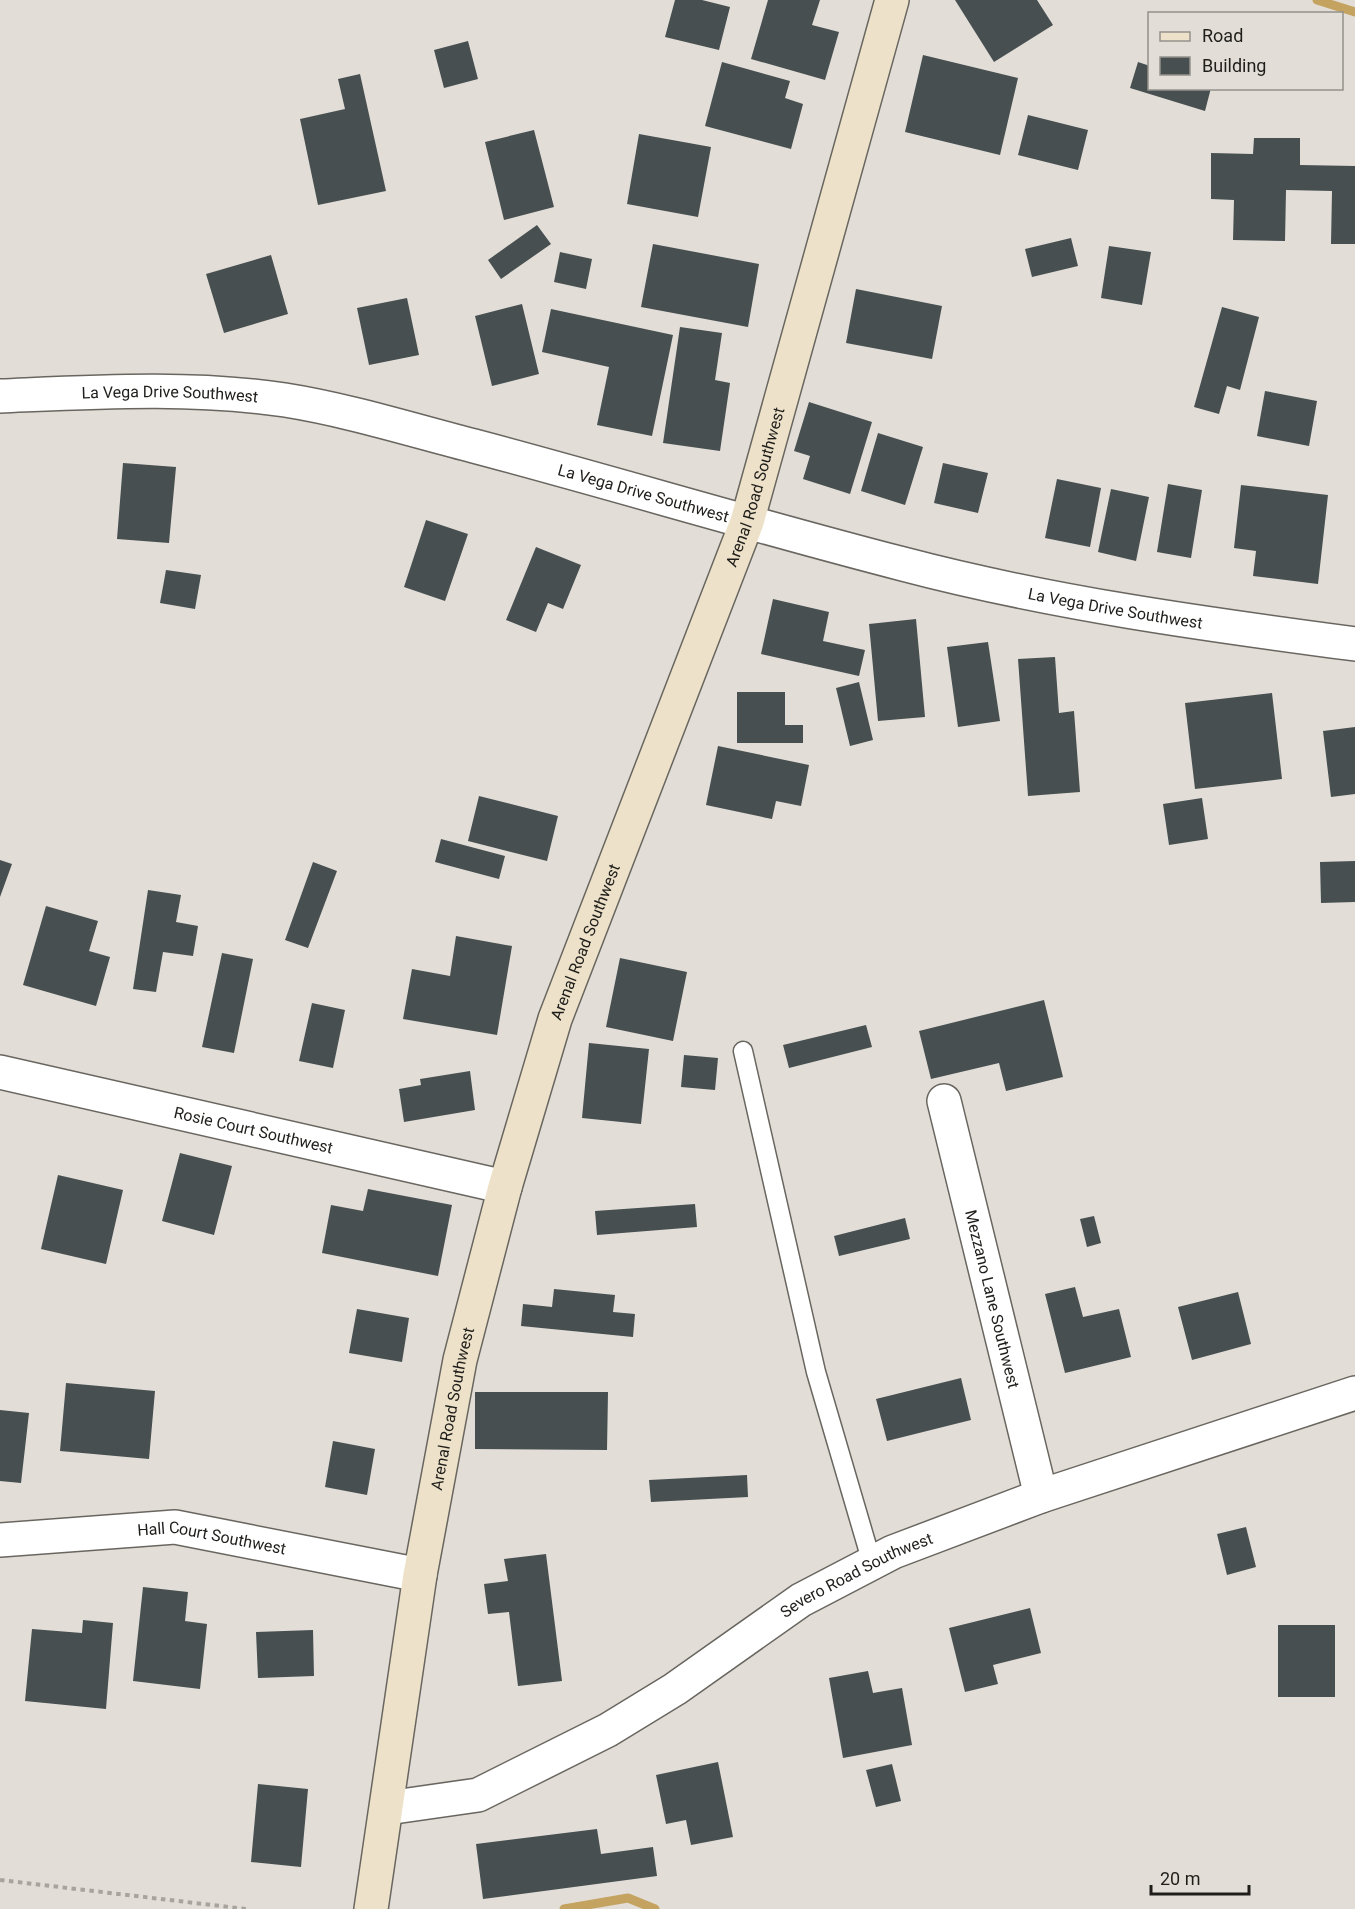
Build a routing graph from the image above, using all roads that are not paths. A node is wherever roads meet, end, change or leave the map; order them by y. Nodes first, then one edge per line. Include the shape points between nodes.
1 (892, 0) edge
2 (0, 396) edge
3 (747, 522) junction
4 (1355, 644) edge
5 (743, 1051) dead end
6 (0, 1072) edge
7 (944, 1101) dead end
8 (505, 1187) junction
9 (1355, 1393) edge
10 (1041, 1496) junction
11 (0, 1540) edge
12 (872, 1563) junction
13 (420, 1575) junction
14 (387, 1808) junction
15 (371, 1909) edge

1 - 3 street, Arenal Road Southwest
2 - 3 street, La Vega Drive Southwest via 188,390 286,400 399,426
3 - 4 street, La Vega Drive Southwest via 907,566 1047,596 1202,624
3 - 8 street, Arenal Road Southwest via 555,1019
5 - 12 lane via 816,1372
6 - 8 street, Rosie Court Southwest
7 - 10 street, Mezzano Lane Southwest
8 - 13 street, Arenal Road Southwest via 460,1360
9 - 10 street, Severo Road Southwest
10 - 12 street, Severo Road Southwest
11 - 13 street, Hall Court Southwest via 175,1527
12 - 14 street, Severo Road Southwest via 801,1600 675,1689 608,1730 478,1795
13 - 14 street, Arenal Road Southwest
14 - 15 street, Arenal Road Southwest

